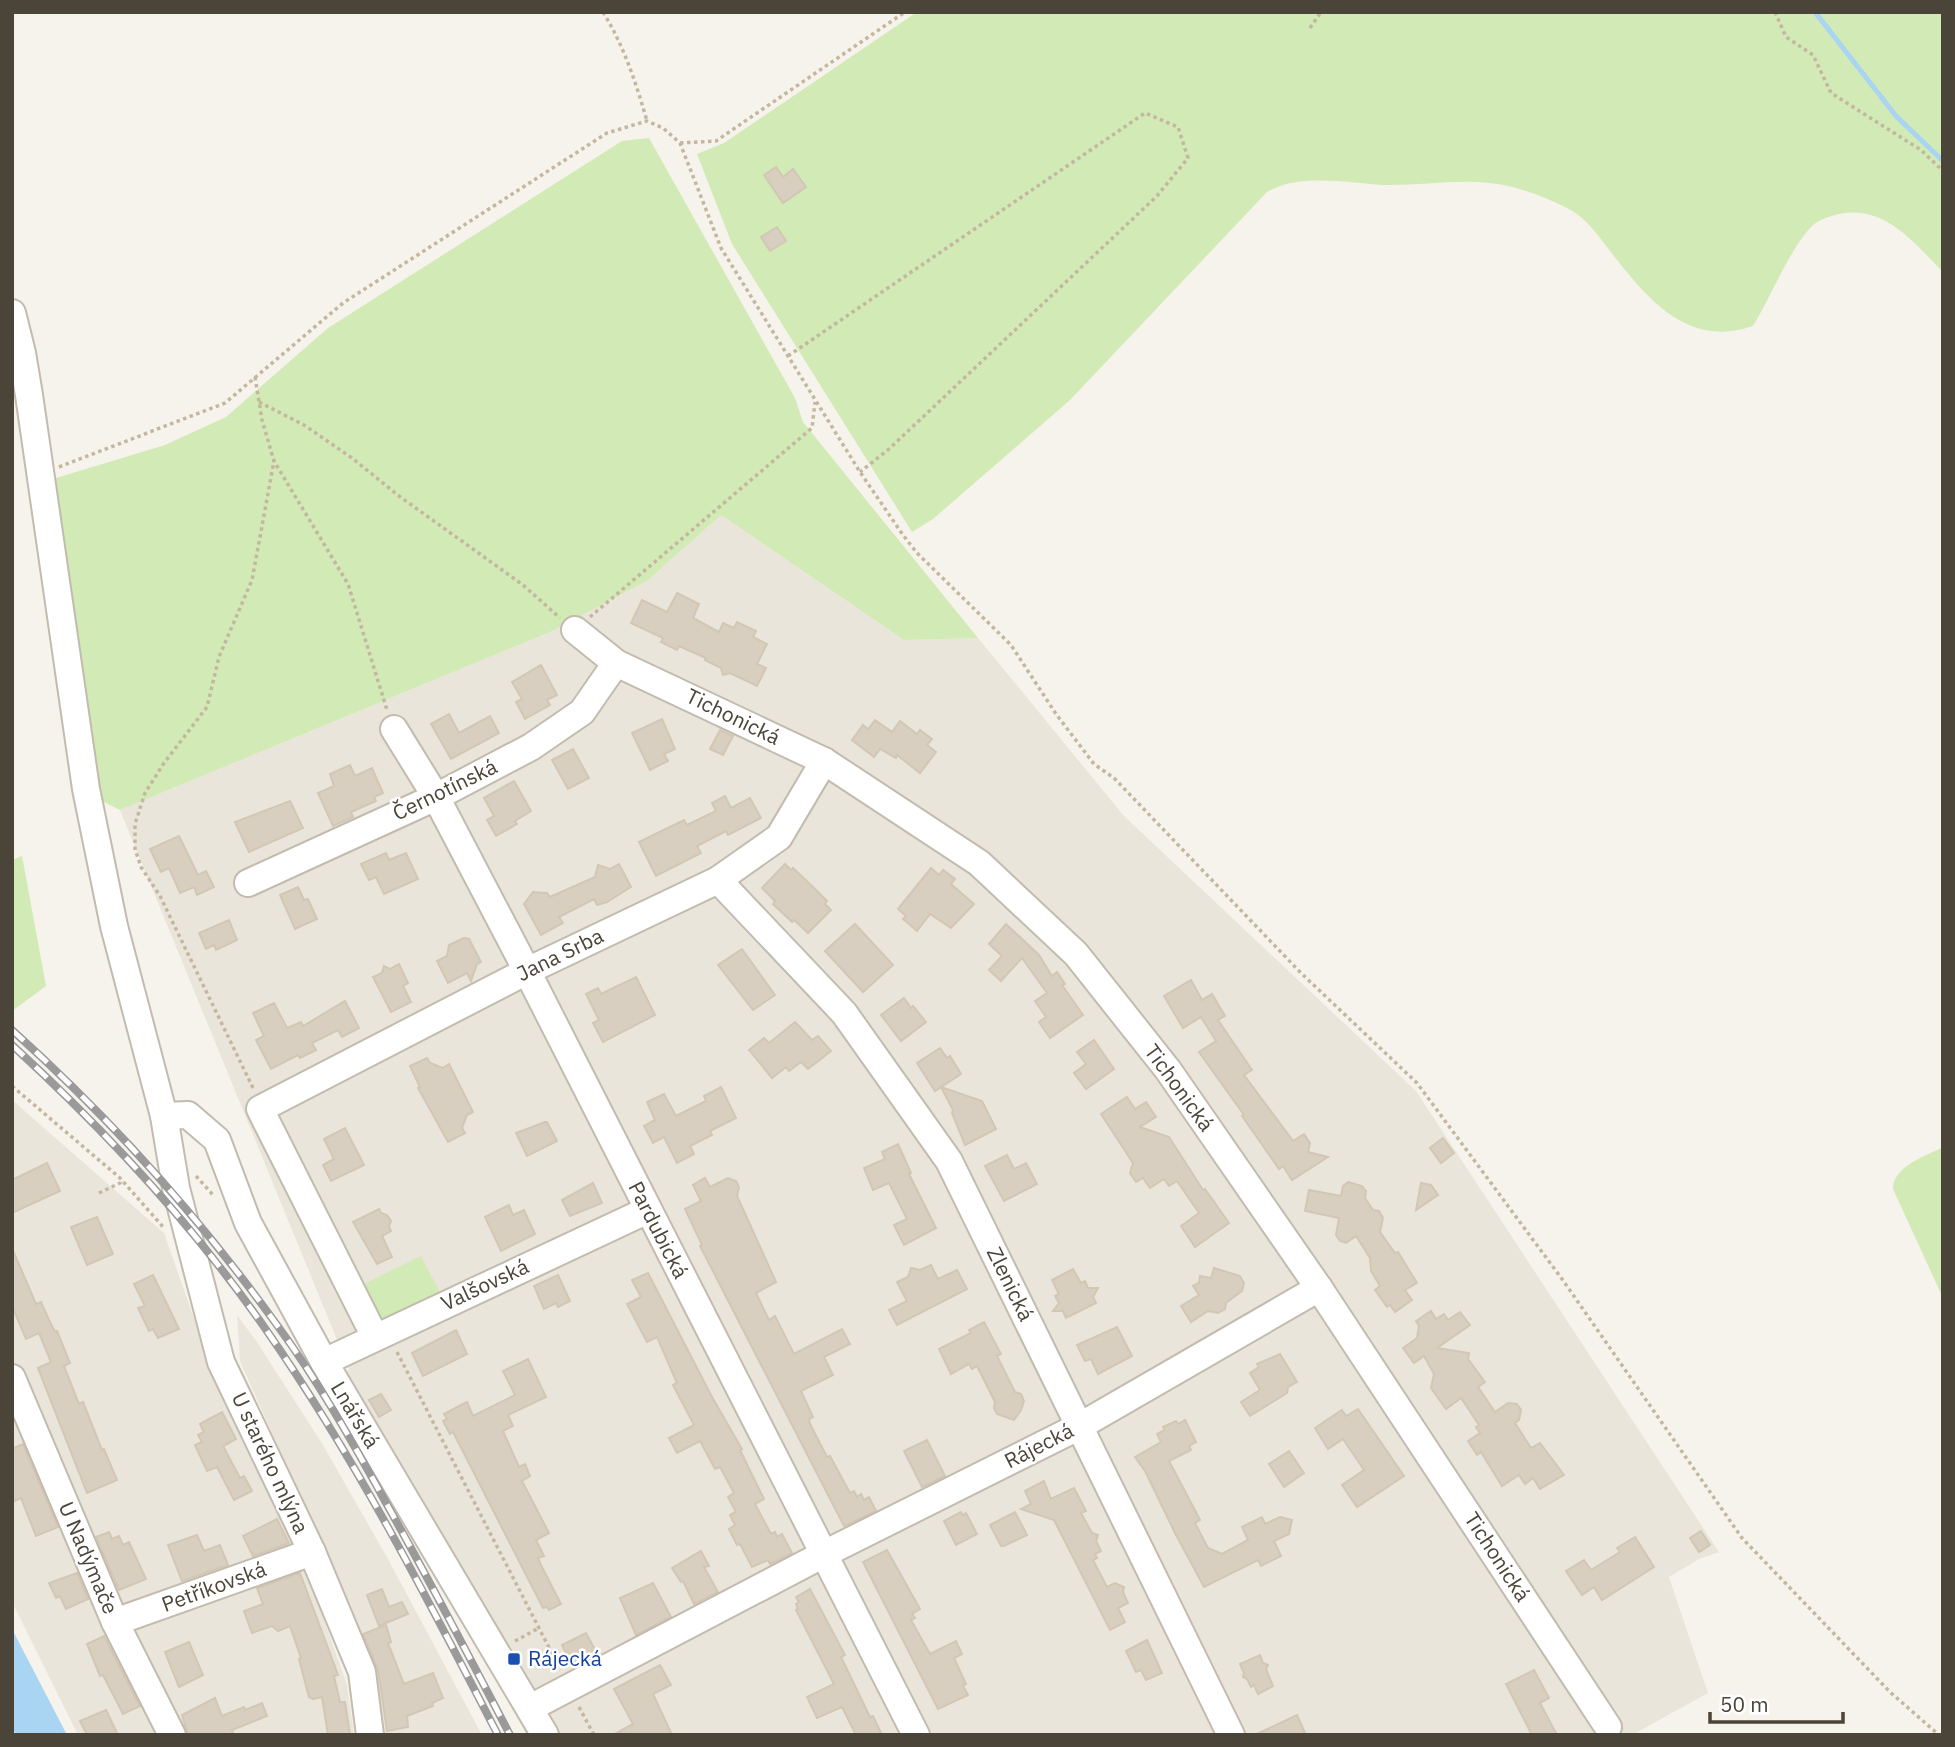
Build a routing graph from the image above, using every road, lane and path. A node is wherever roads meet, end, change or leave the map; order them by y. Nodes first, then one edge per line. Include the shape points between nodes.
1 (603, 12) edge
2 (905, 12) edge
3 (1321, 12) edge
4 (1775, 12) edge
5 (1310, 28) dead end
6 (647, 121) junction
7 (680, 143) junction
8 (1943, 171) edge
9 (12, 313) edge
10 (788, 356) junction
11 (255, 377) junction
12 (815, 400) junction
13 (259, 401) junction
14 (274, 461) junction
15 (860, 471) junction
16 (40, 474) junction
17 (575, 630) junction
18 (617, 663) junction
19 (394, 729) joint
20 (824, 761) junction
21 (436, 797) junction
22 (718, 880) junction
23 (247, 883) dead end
24 (527, 971) junction
25 (12, 1086) edge
26 (260, 1109) junction
27 (164, 1116) junction
28 (120, 1178) junction
29 (174, 1178) junction
30 (99, 1193) dead end
31 (139, 1202) dead end
32 (648, 1210) junction
33 (247, 1223) junction
34 (1319, 1287) junction
35 (381, 1334) junction
36 (324, 1362) junction
37 (12, 1378) edge
38 (1080, 1426) junction
39 (312, 1552) junction
40 (824, 1554) junction
41 (115, 1622) junction
42 (539, 1628) junction
43 (513, 1642) dead end
44 (569, 1687) junction
45 (530, 1708) junction
46 (1608, 1727) dead end
47 (591, 1734) edge
48 (172, 1735) edge
49 (370, 1735) edge
50 (545, 1735) edge
51 (916, 1735) edge
52 (1231, 1735) edge
53 (1939, 1735) edge

1 - 6 path via 618,36
2 - 7 path via 716,141
3 - 5 path
4 - 8 path via 1786,37 1813,55 1831,93 1921,150
6 - 7 path
6 - 11 path via 607,133 343,303
7 - 10 path via 721,248
9 - 16 street, U starého mlýna
10 - 12 path
10 - 15 path via 1145,113 1178,127 1188,158 1157,196 889,449
11 - 13 path
11 - 16 path via 225,403
12 - 15 path
12 - 17 path via 811,428
13 - 14 path
13 - 17 path via 352,458 523,585
14 - 19 path via 348,584
14 - 26 path via 252,580 219,657 207,707 145,793 135,824 141,867 160,896
15 - 53 path via 917,553 1011,645 1094,764 1114,778 1301,973 1417,1083 1562,1279 1741,1538 1889,1692
16 - 27 street, U starého mlýna via 86,789 114,926
17 - 18 street, Tichonická
18 - 20 street, Tichonická
18 - 21 street, Černotínská via 582,712 531,747
19 - 21 street, Pardubická
20 - 22 street, Jana Srba via 779,837
20 - 34 street, Tichonická via 979,863 1076,954 1168,1070
21 - 23 street, Černotínská
21 - 24 street, Pardubická
22 - 24 street, Jana Srba
22 - 38 street, Zlenická via 844,1013 949,1161
24 - 26 street, Jana Srba
24 - 32 street, Pardubická
25 - 28 path
26 - 35 street
27 - 29 street, U starého mlýna
27 - 33 street, Lnářská via 188,1115 217,1140
28 - 30 path via 120,1183
28 - 31 path
29 - 33 path via 195,1174 230,1216
29 - 39 street, U starého mlýna via 221,1362
32 - 35 street, Valšovská
32 - 40 street, Pardubická
33 - 36 street, Lnářská
34 - 38 street, Rájecká
34 - 46 street, Tichonická
35 - 36 street, Valšovská
35 - 42 path
36 - 45 street, Lnářská
37 - 41 street, U Nadýmače
38 - 40 street, Rájecká
38 - 52 street, Zlenická
39 - 41 street, Petříkovská
39 - 49 street, U starého mlýna via 362,1672
40 - 44 street, Rájecká
40 - 51 street, Pardubická
41 - 48 street, U Nadýmače
42 - 43 path
42 - 44 path
44 - 45 street, Rájecká
44 - 47 path
45 - 50 street, Lnářská

